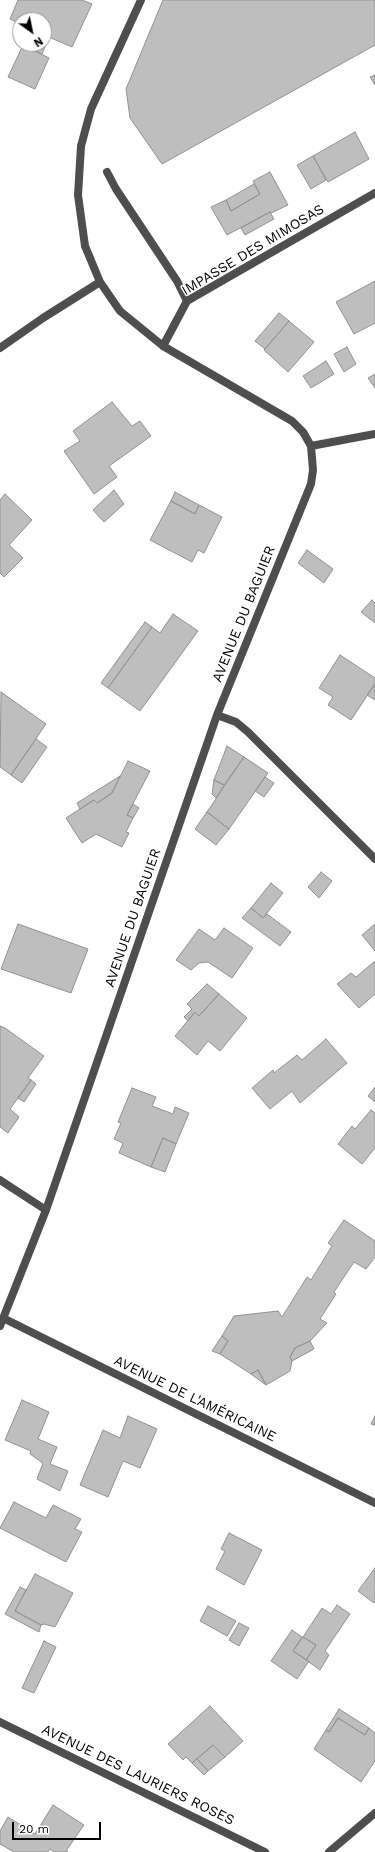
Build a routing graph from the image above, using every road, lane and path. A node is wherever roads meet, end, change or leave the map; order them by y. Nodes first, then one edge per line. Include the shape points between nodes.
1 (140, 0) edge
2 (107, 172) dead end
3 (375, 193) edge
4 (100, 282) junction
5 (187, 301) junction
6 (163, 346) junction
7 (0, 348) edge
8 (375, 434) edge
9 (311, 446) junction
10 (217, 715) junction
11 (375, 859) edge
12 (0, 1180) edge
13 (46, 1210) junction
14 (1, 1322) edge
15 (375, 1503) edge
16 (0, 1722) edge
17 (375, 1813) edge
18 (265, 1852) edge
19 (329, 1852) edge

1 - 4 street, AVENUE DU BAGUIER via 91,109 81,146 78,195 85,246
2 - 5 street via 177,281
3 - 5 street, IMPASSE DES MIMOSAS
4 - 6 street, AVENUE DU BAGUIER via 120,311
4 - 7 street
5 - 6 street, IMPASSE DES MIMOSAS
6 - 9 street, AVENUE DU BAGUIER via 292,421 303,432
8 - 9 street
9 - 10 street, AVENUE DU BAGUIER via 313,470 310,484
10 - 11 street via 242,727
10 - 13 street, AVENUE DU BAGUIER
12 - 13 street
13 - 14 street, AVENUE DU BAGUIER
14 - 15 street, AVENUE DE L'AMÉRICAINE
16 - 18 street, AVENUE DES LAURIERS ROSES
17 - 19 street

